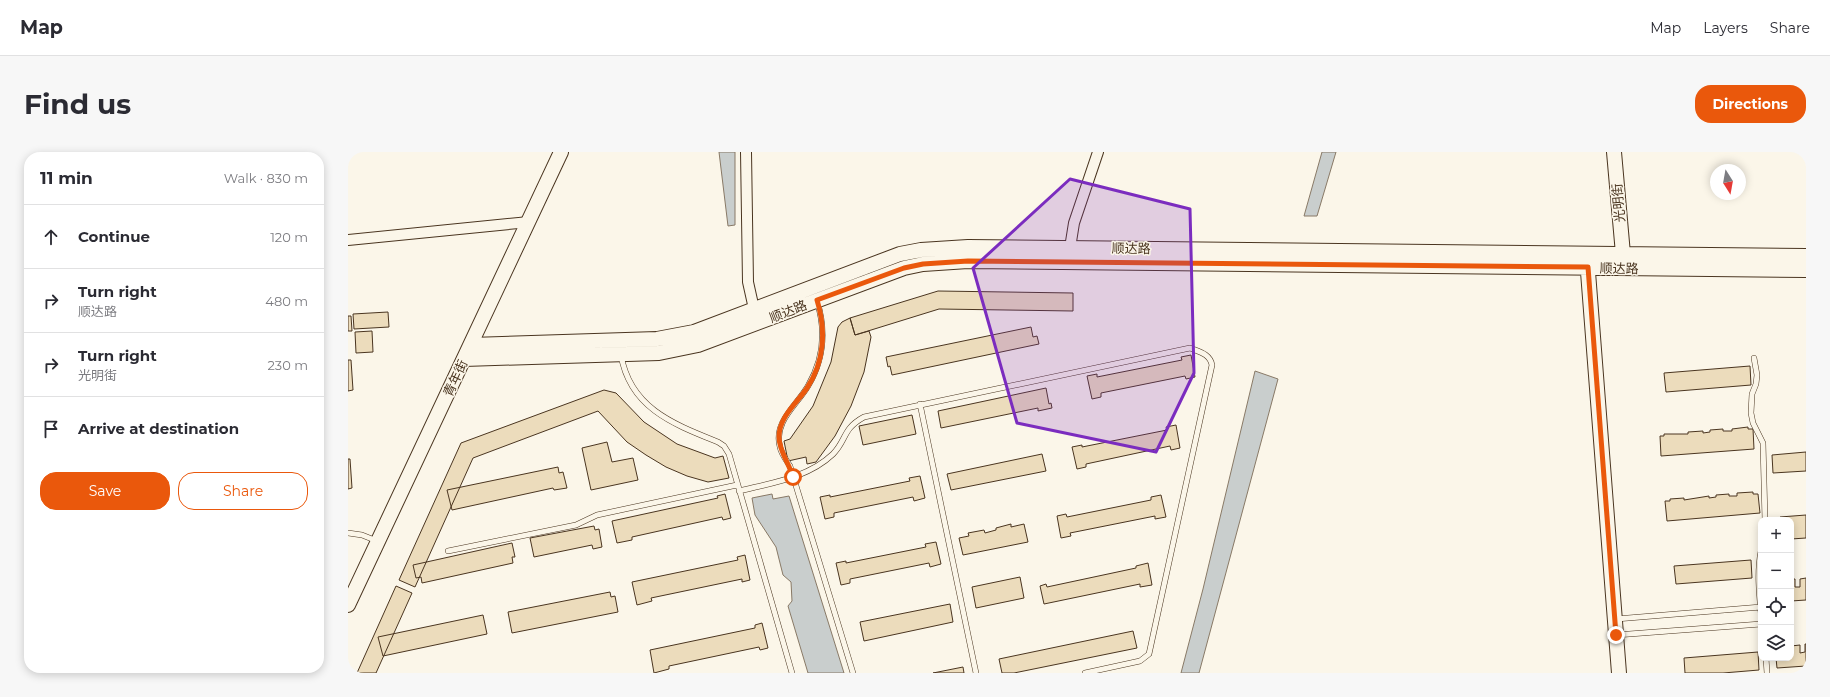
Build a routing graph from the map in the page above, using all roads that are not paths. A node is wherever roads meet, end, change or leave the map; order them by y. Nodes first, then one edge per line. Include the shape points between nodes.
1 (561, 152) edge
2 (746, 152) edge
3 (1098, 152) edge
4 (1614, 152) edge
5 (529, 222) junction
6 (348, 240) edge
7 (1070, 248) junction
8 (1622, 254) junction
9 (1806, 256) edge
10 (1587, 260) junction
11 (1806, 270) edge
12 (817, 300) junction
13 (754, 309) junction
14 (471, 345) junction
15 (621, 355) junction
16 (1754, 358) dead end
17 (464, 359) junction
18 (920, 404) junction
19 (793, 477) junction
20 (737, 485) junction
21 (739, 491) junction
22 (1765, 517) edge
23 (348, 533) edge
24 (378, 542) junction
25 (448, 551) dead end
26 (1760, 553) edge
27 (1760, 589) edge
28 (348, 605) edge
29 (1758, 607) edge
30 (1615, 619) junction
31 (1758, 624) edge
32 (1616, 635) junction
33 (1766, 661) edge
34 (792, 673) edge
35 (853, 673) edge
36 (976, 673) edge
37 (1085, 673) edge
38 (1619, 673) edge
39 (1767, 673) edge

1 - 5 main road, 青年街
2 - 13 street via 748,282
3 - 7 street via 1074,222
4 - 8 main road, 光明街
5 - 6 street
5 - 14 main road, 青年街
7 - 10 main road, 顺达路
7 - 13 main road, 顺达路 via 968,247 900,254
8 - 9 main road, 顺达路
8 - 10 main road, 顺达路
10 - 11 main road, 顺达路
10 - 12 main road, 顺达路 via 968,261 904,268
10 - 30 main road
12 - 15 main road, 顺达路 via 698,345 659,353
12 - 19 lane via 822,316 822,350 808,386 780,428 780,447
13 - 14 main road, 顺达路 via 694,332 658,339
14 - 17 main road, 青年街
15 - 17 main road, 顺达路
15 - 20 lane via 626,378 646,404 666,419 724,446 729,454
16 - 22 lane via 1757,375 1751,413 1763,443
17 - 24 main road, 青年街
18 - 19 lane via 864,417 854,422 835,452 825,462
18 - 36 lane
18 - 37 lane via 1190,348 1205,354 1211,360 1212,366 1149,654 1140,661
19 - 21 lane
19 - 35 lane
20 - 21 lane
20 - 25 lane via 597,515 576,525
21 - 34 lane
23 - 24 lane via 362,534
24 - 28 main road, 青年街
26 - 27 lane via 1758,563
29 - 30 lane
30 - 32 main road
31 - 32 lane
32 - 38 main road
33 - 39 lane

